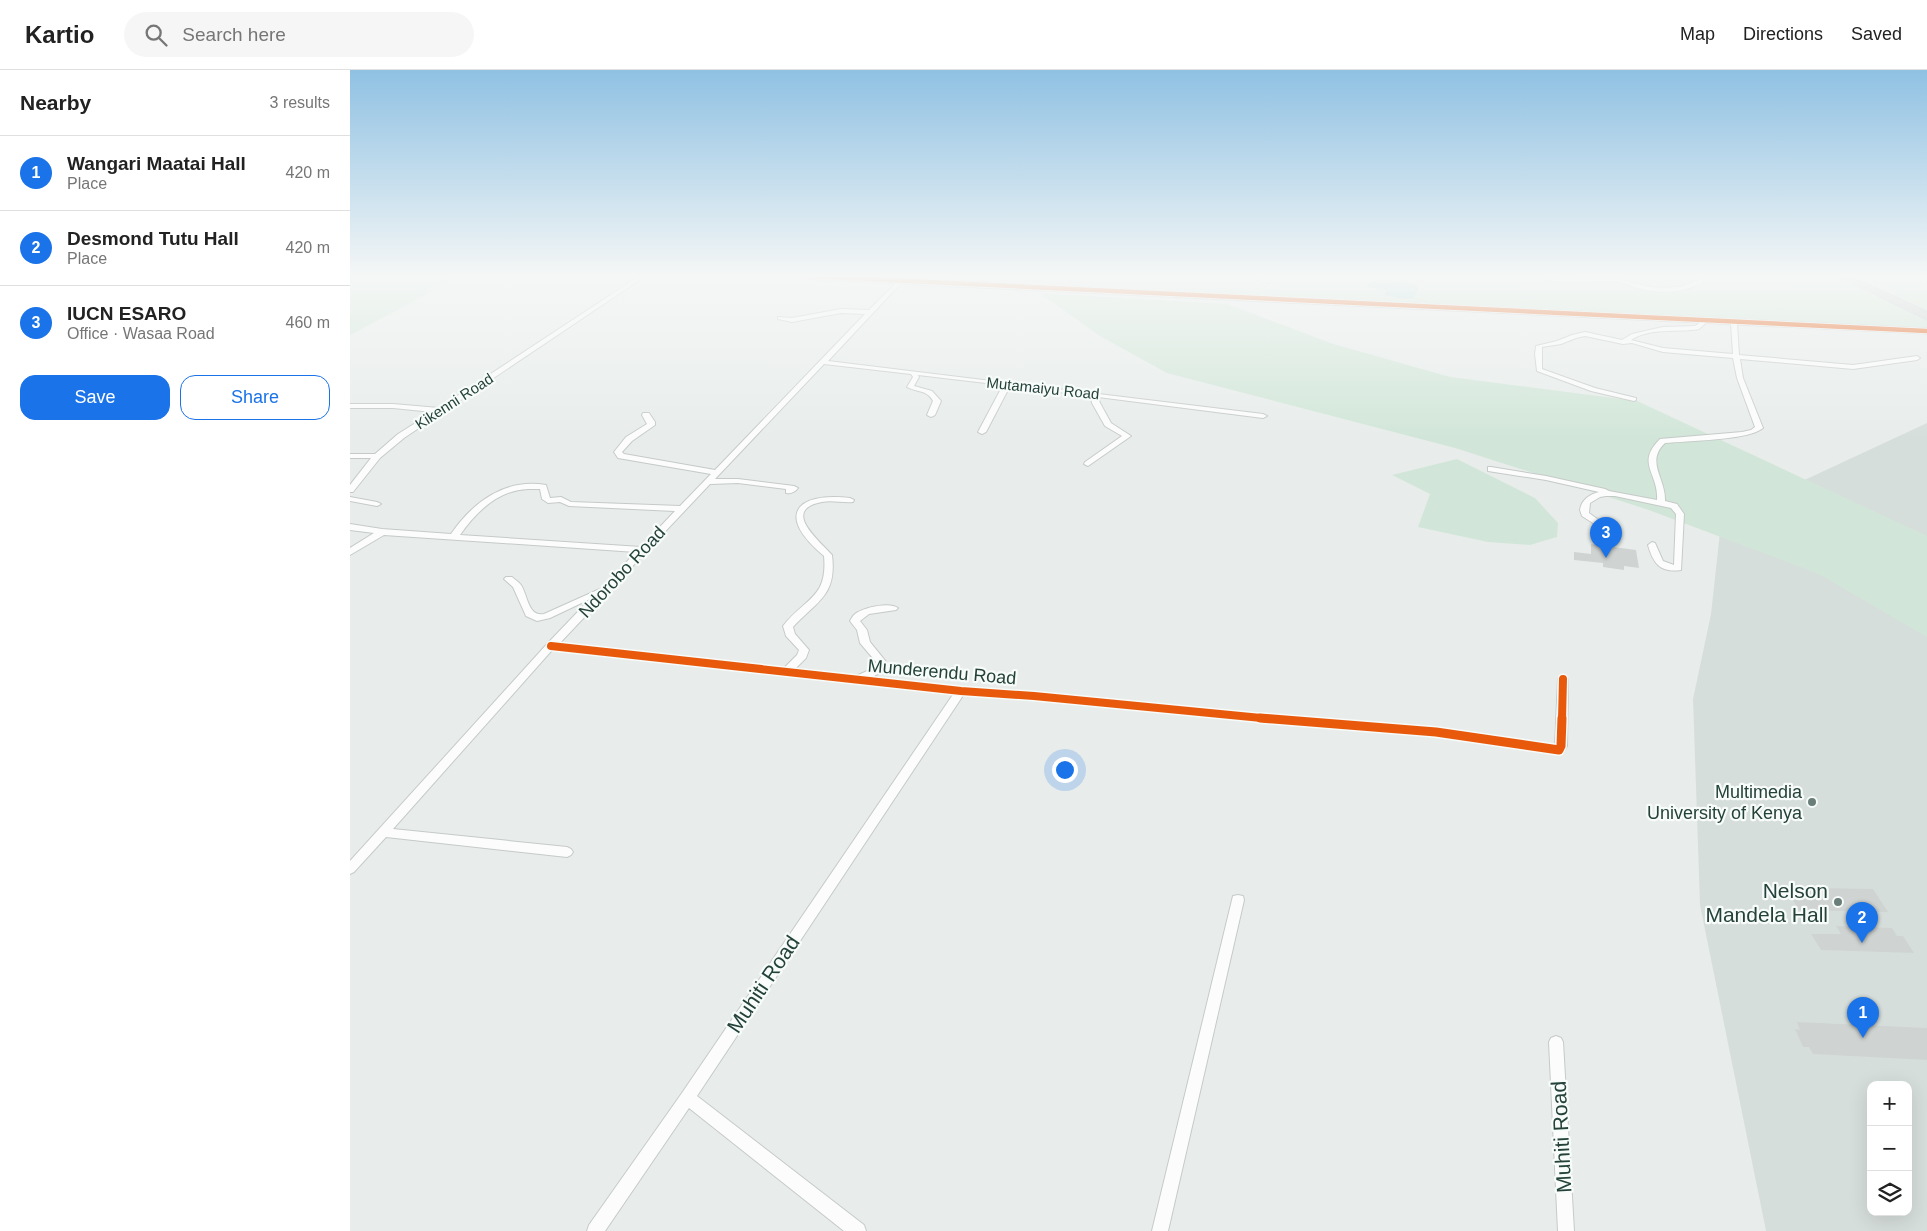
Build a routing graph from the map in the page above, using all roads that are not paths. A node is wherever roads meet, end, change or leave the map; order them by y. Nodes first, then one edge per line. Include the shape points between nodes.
1 (563, 329) edge
2 (854, 329) edge
3 (1662, 329) edge
4 (1734, 329) edge
5 (1883, 329) edge
6 (1927, 331) edge
7 (1627, 341) junction
8 (1736, 357) junction
9 (1917, 358) dead end
10 (823, 362) junction
11 (914, 374) junction
12 (1007, 385) junction
13 (1094, 394) junction
14 (1634, 399) dead end
15 (350, 406) edge
16 (439, 410) junction
17 (646, 415) dead end
18 (931, 415) dead end
19 (1263, 416) dead end
20 (982, 432) dead end
21 (350, 456) edge
22 (376, 456) junction
23 (1088, 464) dead end
24 (1491, 470) dead end
25 (716, 472) junction
26 (707, 482) junction
27 (350, 490) edge
28 (789, 491) dead end
29 (1613, 493) junction
30 (350, 499) edge
31 (850, 500) dead end
32 (1661, 502) junction
33 (377, 504) dead end
34 (681, 509) junction
35 (350, 528) edge
36 (382, 532) junction
37 (454, 538) junction
38 (1606, 542) dead end
39 (1652, 545) dead end
40 (643, 550) junction
41 (350, 552) edge
42 (509, 579) dead end
43 (608, 588) junction
44 (893, 608) dead end
45 (551, 646) junction
46 (786, 672) junction
47 (1563, 679) dead end
48 (858, 680) junction
49 (961, 691) junction
50 (383, 832) junction
51 (567, 852) dead end
52 (350, 868) edge
53 (1238, 900) dead end
54 (1556, 1042) dead end
55 (687, 1098) junction
56 (856, 1230) edge
57 (595, 1231) edge
58 (1160, 1231) edge
59 (1566, 1231) edge

1 - 16 street, Kikenni Road
2 - 10 street, Ndorobo Road
3 - 7 street via 1634,334
4 - 8 street
5 - 6 street
7 - 8 street via 1642,342 1663,350
7 - 14 street via 1585,334 1541,345 1538,368 1593,390
8 - 9 street via 1853,367
8 - 32 street via 1740,378 1759,428 1742,434 1663,441 1656,446 1652,468 1663,494
10 - 11 street, Mutamaiyu Road
10 - 25 street, Ndorobo Road
11 - 12 street, Mutamaiyu Road
11 - 18 street via 916,377 910,387 930,392 936,397
12 - 13 street, Mutamaiyu Road
12 - 20 street
13 - 19 street, Mutamaiyu Road
13 - 23 street via 1108,424 1127,436
15 - 16 street
16 - 22 street, Kikenni Road
17 - 25 street via 651,426 621,446 620,456
21 - 22 street
22 - 27 street, Kikenni Road
24 - 29 street
25 - 26 street, Ndorobo Road
26 - 28 street via 738,481 794,488
26 - 34 street, Ndorobo Road
29 - 32 street
29 - 38 street via 1594,496 1584,508 1588,517 1604,526
30 - 33 street
31 - 46 street via 819,500 806,504 800,512 800,522 810,539 828,555 830,569 822,595 788,626 790,635 804,650
32 - 39 street via 1674,506 1680,514 1678,568 1665,568 1656,561
34 - 37 street via 569,504 561,500 550,502 541,486 511,488 498,493 467,518
34 - 40 street, Ndorobo Road
35 - 36 street
36 - 37 street
36 - 41 street
37 - 40 street
40 - 43 street, Ndorobo Road
42 - 43 street via 516,586 528,614 537,618
43 - 45 street, Ndorobo Road
44 - 48 street via 861,613 855,618 865,643 882,665 874,673
45 - 46 street, Munderendu Road
45 - 50 street, Ndorobo Road
46 - 48 street, Munderendu Road
47 - 49 street, Munderendu Road via 1559,750 1436,732
48 - 49 street, Munderendu Road
49 - 55 street, Muhiti Road
50 - 51 street
50 - 52 street, Ndorobo Road
53 - 58 street
54 - 59 street, Muhiti Road
55 - 56 street
55 - 57 street, Muhiti Road

